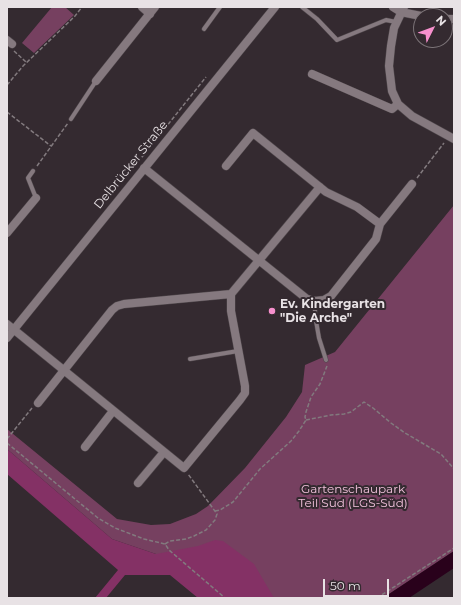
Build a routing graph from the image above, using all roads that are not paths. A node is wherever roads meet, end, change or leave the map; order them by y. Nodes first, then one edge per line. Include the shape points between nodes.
1 (142, 7) edge
2 (220, 7) edge
3 (274, 7) edge
4 (302, 7) edge
5 (393, 7) edge
6 (153, 10) edge
7 (402, 10) edge
8 (413, 13) edge
9 (397, 22) junction
10 (204, 29) dead end
11 (312, 74) dead end
12 (96, 81) joint
13 (398, 104) junction
14 (71, 119) road end
15 (451, 138) edge
16 (226, 166) dead end
17 (144, 168) junction
18 (33, 171) road end
19 (412, 184) road end
20 (320, 187) junction
21 (36, 198) joint
22 (380, 224) junction
23 (7, 233) edge
24 (259, 261) junction
25 (231, 294) junction
26 (315, 301) junction
27 (7, 324) edge
28 (14, 330) junction
29 (7, 338) edge
30 (238, 351) junction
31 (190, 359) dead end
32 (326, 360) road end
33 (63, 370) junction
34 (38, 403) road end
35 (113, 411) junction
36 (84, 447) dead end
37 (164, 452) junction
38 (138, 483) dead end

1 - 6 street
2 - 10 lane
3 - 17 street, Delbrücker Straße
4 - 9 lane via 337,40 386,20
5 - 7 street
6 - 12 street
7 - 8 street
7 - 9 street
9 - 13 street via 390,46 389,66 392,91
11 - 13 street via 392,109
12 - 14 lane
13 - 15 street via 412,116
16 - 20 street via 252,133
17 - 24 street
17 - 28 street, Delbrücker Straße
18 - 21 lane via 28,178
19 - 22 street
20 - 22 street via 356,206
20 - 24 street
21 - 23 street
22 - 26 street via 376,239 331,296
24 - 25 street
24 - 26 street via 307,299
25 - 30 street via 231,311
25 - 33 street via 117,306
26 - 32 lane via 319,338
27 - 28 street
28 - 29 street, Delbrücker Straße
28 - 33 street
30 - 31 lane
30 - 37 street via 245,393 240,400 184,468
33 - 34 street
33 - 35 street
35 - 36 street
35 - 37 street
37 - 38 street

